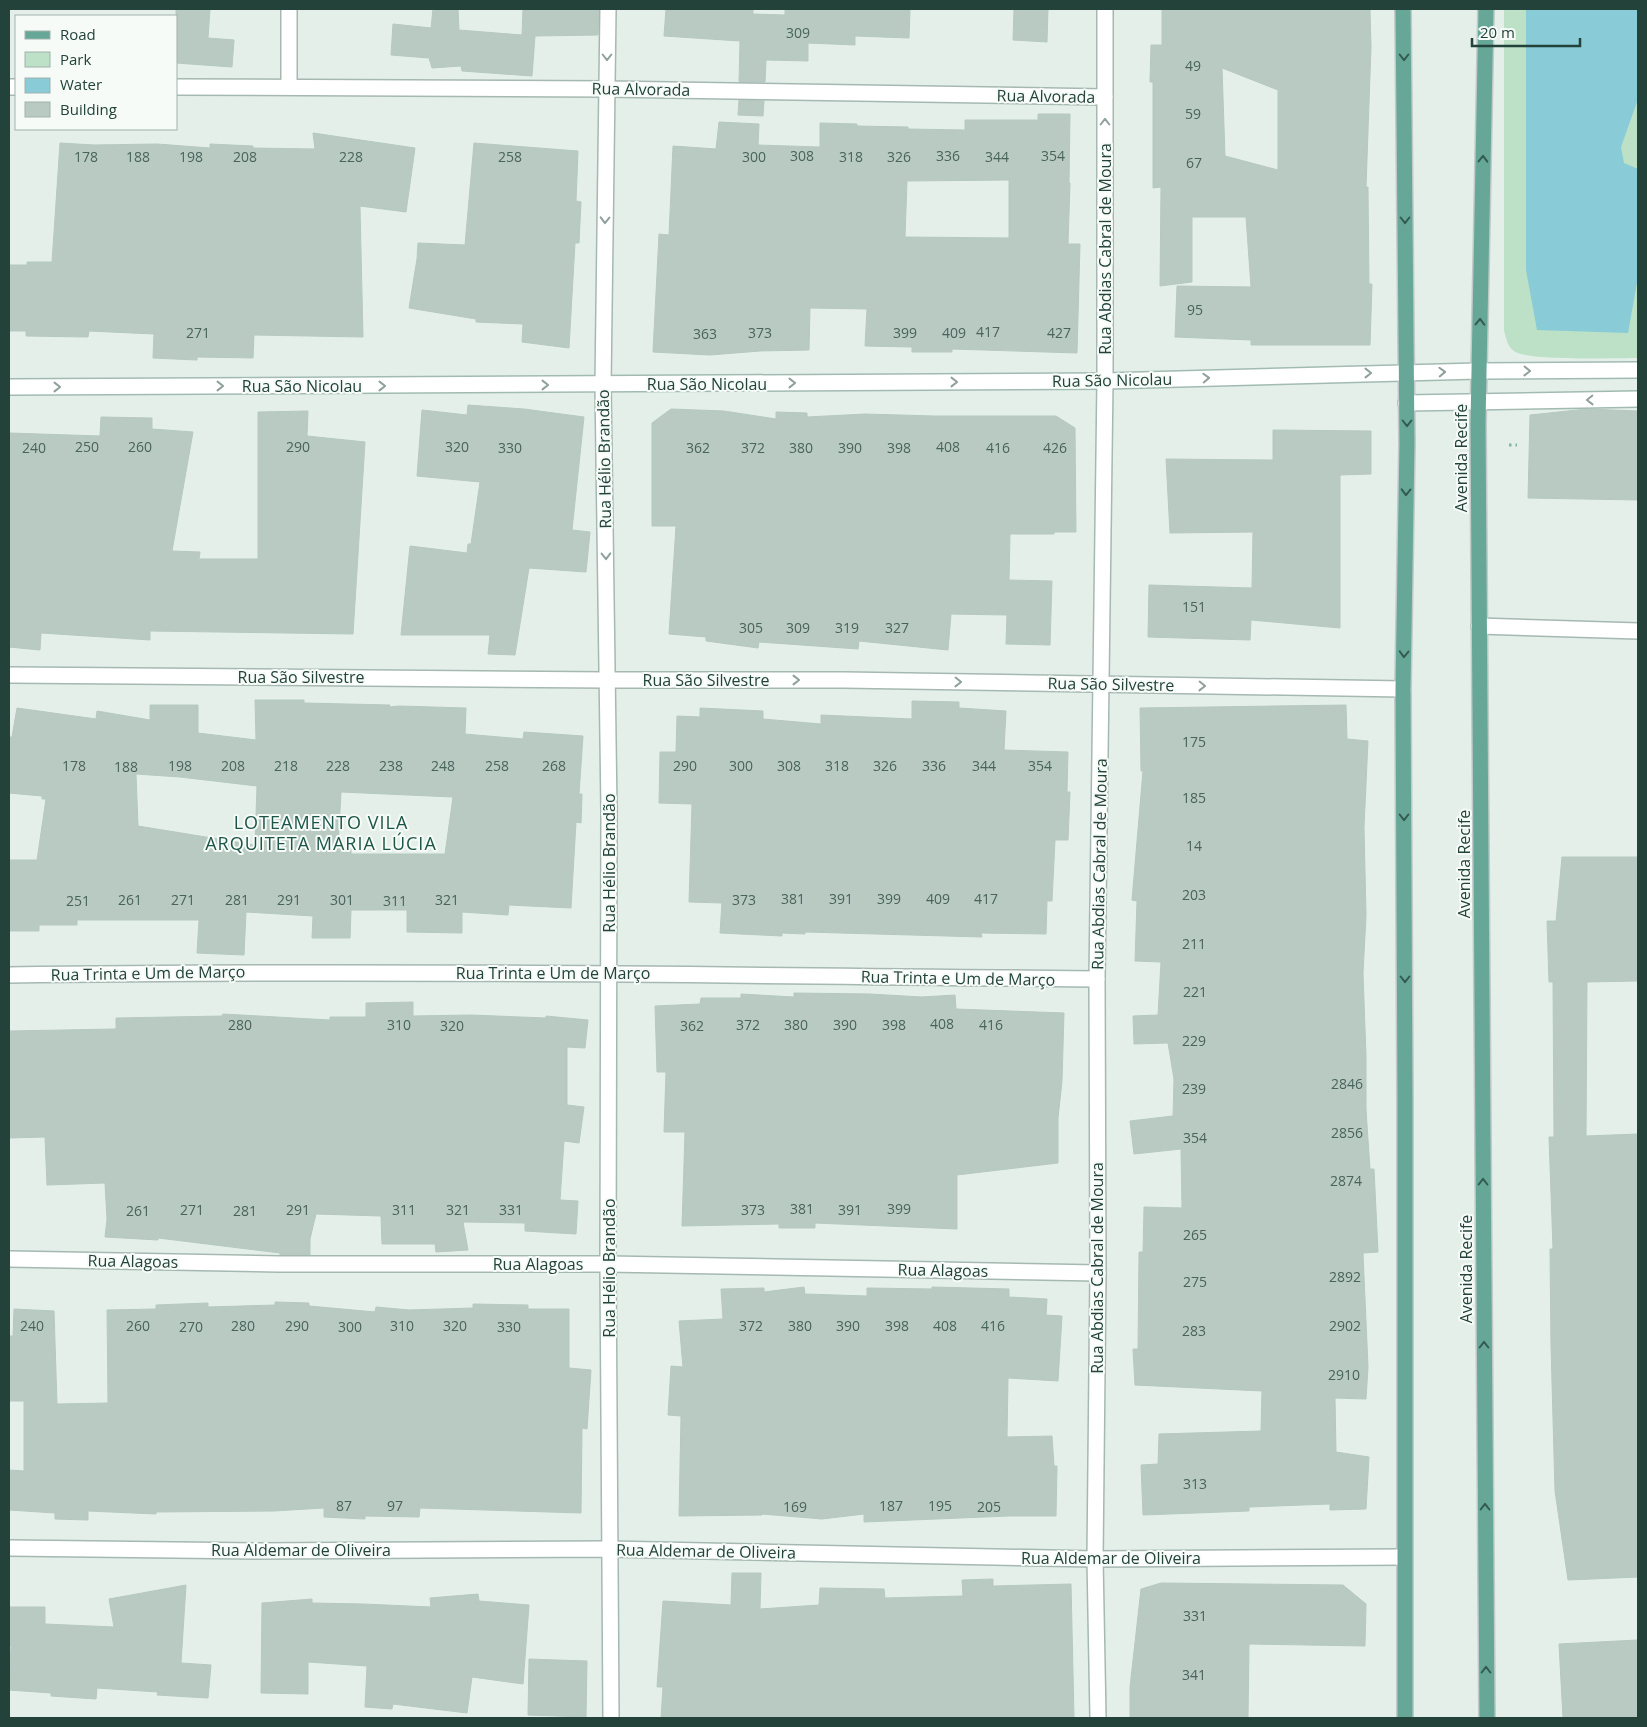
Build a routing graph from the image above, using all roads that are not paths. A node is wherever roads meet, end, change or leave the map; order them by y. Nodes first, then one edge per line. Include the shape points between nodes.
1 (289, 9) edge
2 (608, 9) edge
3 (1105, 9) edge
4 (1403, 9) edge
5 (1486, 9) edge
6 (178, 87) edge
7 (289, 87) junction
8 (607, 89) junction
9 (1105, 97) junction
10 (1638, 370) edge
11 (1478, 371) junction
12 (1405, 373) junction
13 (1105, 381) junction
14 (603, 385) junction
15 (9, 387) edge
16 (1638, 399) edge
17 (1479, 401) junction
18 (1406, 403) junction
19 (1480, 626) junction
20 (1638, 631) edge
21 (9, 675) edge
22 (607, 680) junction
23 (1101, 684) junction
24 (1403, 690) junction
25 (609, 973) junction
26 (9, 975) edge
27 (1097, 980) junction
28 (9, 1259) edge
29 (608, 1264) junction
30 (1098, 1273) junction
31 (9, 1548) edge
32 (609, 1549) junction
33 (1404, 1557) junction
34 (1095, 1559) junction
35 (611, 1718) edge
36 (1098, 1718) edge
37 (1405, 1718) edge
38 (1486, 1718) edge

1 - 7 street
2 -> 8 street, Rua Hélio Brandão
3 - 9 street, Rua Abdias Cabral de Moura
4 -> 12 main road
11 -> 5 main road, Avenida Recife
6 - 7 street, Rua Alvorada
7 - 8 street, Rua Alvorada
8 - 9 street, Rua Alvorada
8 -> 14 street, Rua Hélio Brandão
13 -> 9 street, Rua Abdias Cabral de Moura
11 -> 10 street, Rua São Nicolau
12 -> 11 street, Rua São Nicolau
11 - 17 main road, Avenida Recife
13 -> 12 street, Rua São Nicolau
12 - 18 main road
14 -> 13 street, Rua São Nicolau
13 - 23 street, Rua Abdias Cabral de Moura
15 -> 14 street, Rua São Nicolau
14 -> 22 street, Rua Hélio Brandão
16 -> 17 street
17 - 18 street
17 - 19 main road, Avenida Recife
18 -> 24 main road
19 - 20 street
38 -> 19 main road, Avenida Recife
21 - 22 street, Rua São Silvestre
22 -> 23 street, Rua São Silvestre
22 - 25 street, Rua Hélio Brandão
23 -> 24 street, Rua São Silvestre
23 - 27 street, Rua Abdias Cabral de Moura
24 -> 33 main road
25 - 26 street, Rua Trinta e Um de Março
25 - 27 street, Rua Trinta e Um de Março
25 - 29 street, Rua Hélio Brandão
27 - 30 street, Rua Abdias Cabral de Moura
28 - 29 street, Rua Alagoas via 279,1264
29 - 30 street, Rua Alagoas
29 - 32 street, Rua Hélio Brandão
30 - 34 street, Rua Abdias Cabral de Moura
31 - 32 street, Rua Aldemar de Oliveira via 258,1551
32 - 34 street, Rua Aldemar de Oliveira
32 - 35 street, Rua Hélio Brandão
33 - 34 street, Rua Aldemar de Oliveira
33 - 37 main road
34 - 36 street, Rua Abdias Cabral de Moura

